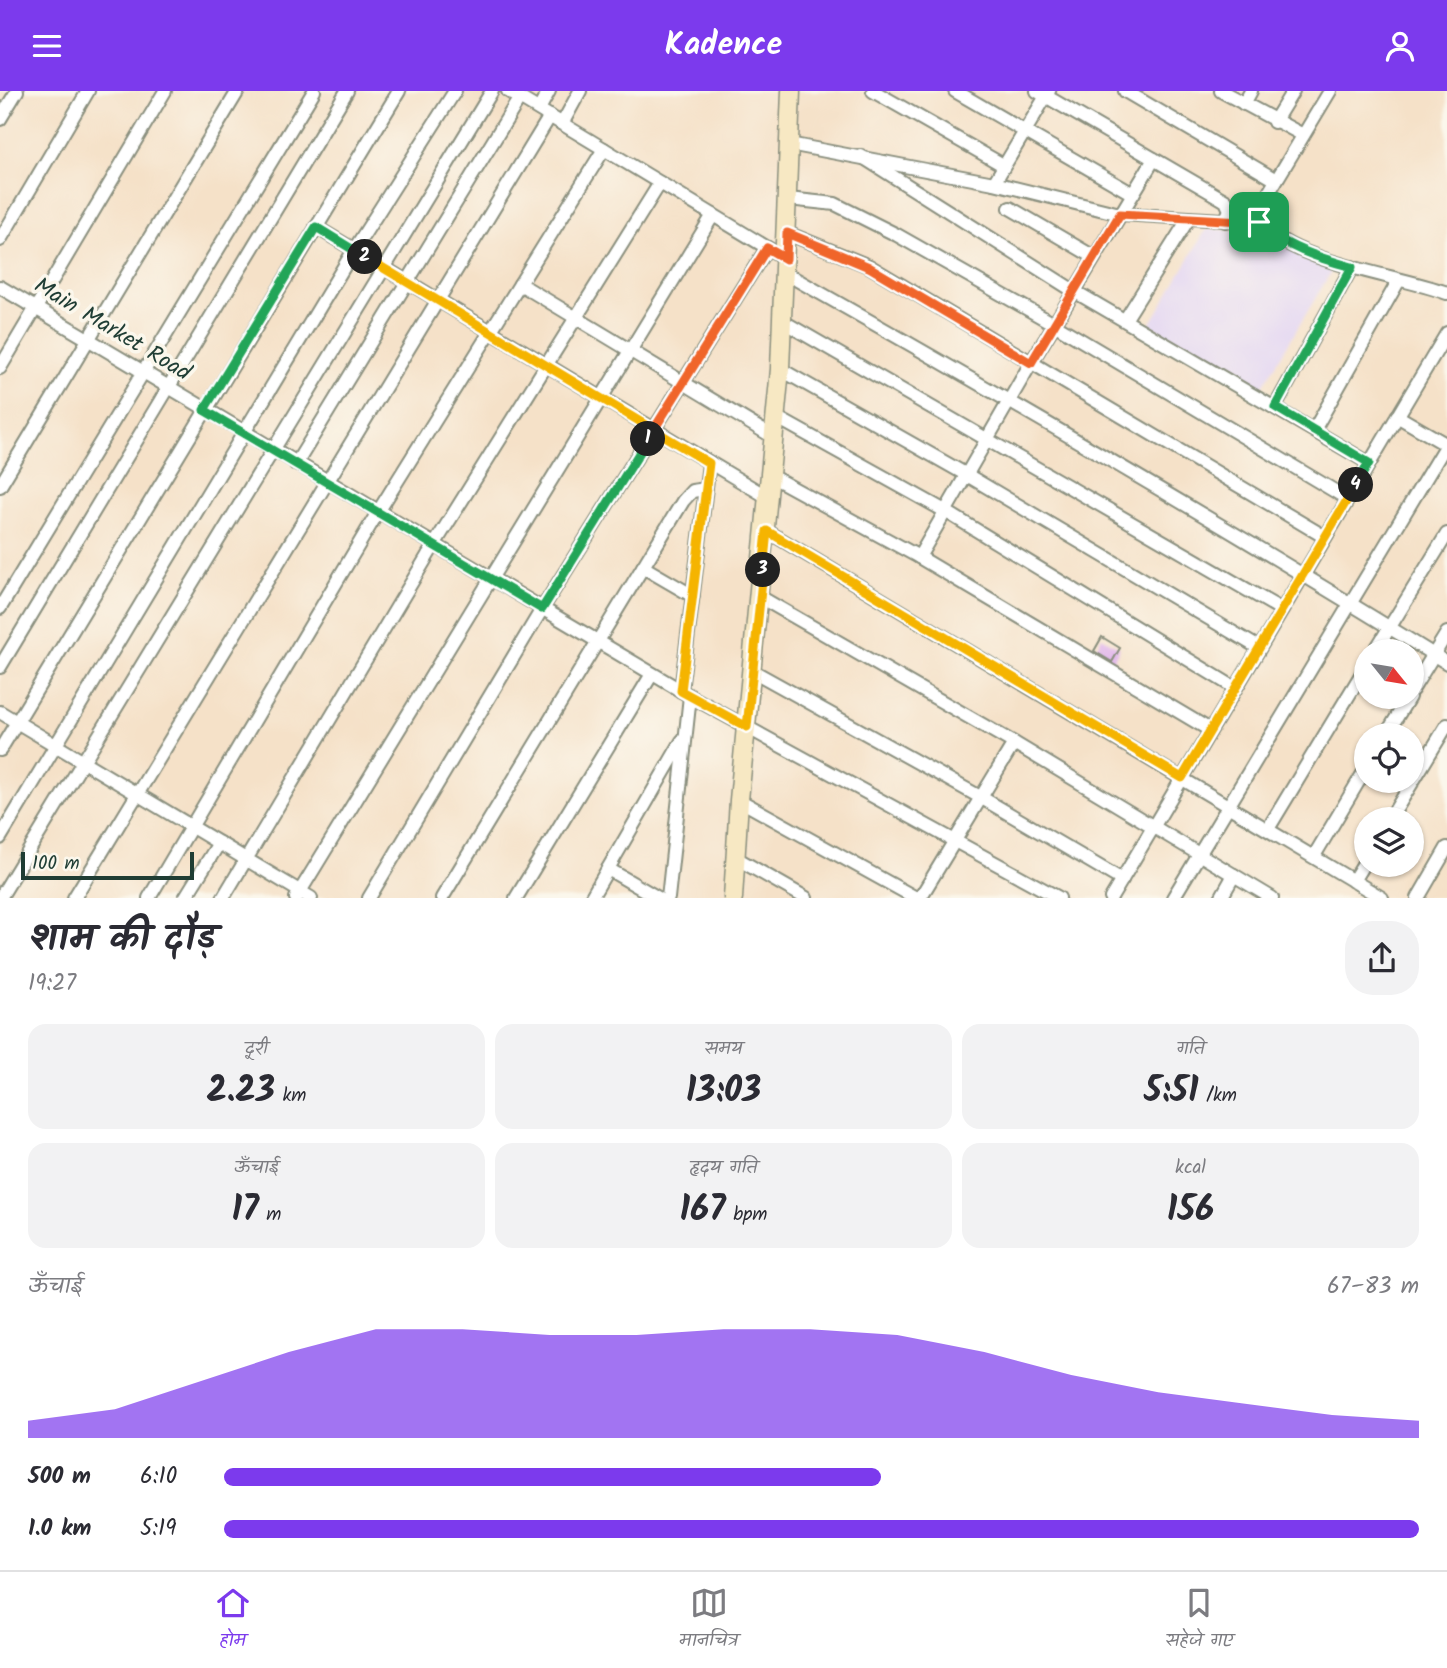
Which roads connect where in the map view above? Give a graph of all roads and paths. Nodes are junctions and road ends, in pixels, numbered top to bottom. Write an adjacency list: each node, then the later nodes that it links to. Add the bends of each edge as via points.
1 (17, 91): 24 (street)
2 (88, 91): 47 (street)
3 (165, 91): 61 (street)
4 (238, 91): 68 (street)
5 (314, 91): 74 (street)
6 (347, 91): 76 (street)
7 (399, 91): 45 (street)
8 (455, 91): 49 (street)
9 (492, 91): 53 (street)
10 (549, 91): 23 (street)
11 (580, 91): 26 (street)
12 (791, 91): 29 (street)
13 (873, 91): 33 (street)
14 (955, 91): 27 (street)
15 (1125, 91): 34 (street)
16 (1221, 91): 22 (street)
17 (1251, 91): 22 (street)
18 (1293, 91): 25 (street)
19 (1331, 91): 28 (street)
20 (1044, 93): 27 (street); 32 (street)
21 (514, 94): 23 (street); 55 (street)
22 (1244, 104): 25 (street)
23 (544, 113): 26 (street); 60 (street)
24 (0, 119)
25 (1274, 122): 28 (street)
26 (562, 124): 30 (street)
27 (1026, 130): 33 (street); 37 (street)
28 (1303, 135): 34 (street)
29 (789, 144): 31 (street); 38 (street)
30 (604, 149): 35 (street); 56 (street)
31 (861, 156): 36 (street); 58 (street)
32 (1154, 159): 37 (street); 43 (street, via 1226,201 1230,210)
33 (1003, 165): 36 (street)
34 (1276, 180): 44 (street, via 1259,209)
35 (660, 183): 41 (street); 62 (street)
36 (994, 183): 40 (street)
37 (1133, 194): 40 (street)
38 (788, 199): 46 (street); 65 (street, via 835,204 855,212)
39 (1010, 208): 50 (street)
40 (1120, 214): 42 (street); 50 (street)
41 (713, 215): 48 (street); 69 (street)
42 (1189, 218): 43 (street); 63 (street)
43 (1225, 221): 44 (street)
44 (1259, 222): 52 (street, via 1312,254)
45 (316, 227): 49 (street); 80 (street)
46 (787, 233): 51 (street); 70 (street, via 869,267)
47 (0, 240)
48 (767, 248): 51 (street); 75 (street)
49 (354, 250): 53 (street); 85 (street)
50 (1094, 257): 58 (street)
51 (785, 266): 64 (street); 78 (street)
52 (1352, 267): 54 (street); 79 (street)
53 (384, 268): 55 (street); 89 (street)
54 (1399, 280): 59 (street); 83 (street)
55 (406, 281): 60 (street); 92 (street)
56 (520, 284): 62 (street); 66 (street)
57 (0, 287): 61 (street, Main Market Road)
58 (1074, 291): 63 (street); 65 (street)
59 (1447, 293)
60 (437, 300): 66 (street); 95 (street)
61 (36, 309): 68 (street, Main Market Road); 72 (street)
62 (576, 318): 69 (street); 71 (street)
63 (1125, 320): 79 (street)
64 (782, 321): 73 (street); 87 (street)
65 (1054, 324): 70 (street); 99 (street)
66 (489, 332): 71 (street); 101 (street)
67 (1447, 333): 81 (street)
68 (87, 340): 74 (street, Main Market Road); 96 (street)
69 (630, 350): 75 (street); 77 (street)
70 (1031, 363): 78 (street); 104 (street)
71 (546, 366): 77 (street); 105 (street)
72 (0, 367)
73 (780, 369): 82 (street); 93 (street)
74 (142, 373): 76 (street, Main Market Road); 113 (street)
75 (683, 382): 84 (street); 86 (street)
76 (168, 388): 80 (street, Main Market Road); 123 (street)
77 (600, 399): 84 (street); 109 (street)
78 (1009, 400): 87 (street); 108 (street)
79 (1275, 407): 83 (street)
80 (204, 410): 85 (street, Main Market Road); 131 (street)
81 (1397, 416): 88 (street); 91 (street)
82 (776, 417): 86 (street); 100 (street)
83 (1314, 430): 91 (street)
84 (653, 431): 90 (street); 114 (street)
85 (243, 433): 89 (street, Main Market Road); 137 (street)
86 (775, 438): 94 (street)
87 (988, 438): 93 (street); 115 (street)
88 (1447, 444): 112 (street)
89 (273, 450): 92 (street, Main Market Road); 139 (street)
90 (709, 463): 97 (street); 98 (street)
91 (1369, 463): 99 (street)
92 (296, 464): 95 (street, Main Market Road)
93 (967, 475): 100 (street); 120 (street)
94 (771, 476): 98 (street); 106 (street)
95 (326, 482): 101 (street, Main Market Road); 142 (street)
96 (0, 486)
97 (706, 489): 107 (street, via 688,494); 110 (street)
98 (769, 498): 102 (street)
99 (1348, 499): 104 (street)
100 (945, 511): 106 (street); 128 (street)
101 (378, 512): 105 (street, Main Market Road); 147 (street)
102 (767, 531): 111 (street); 140 (street)
103 (1447, 534): 116 (street)
104 (1325, 537): 108 (street)
105 (434, 545): 109 (street, Main Market Road); 157 (street)
106 (919, 557): 134 (street)
107 (643, 567): 110 (street); 119 (street)
108 (1303, 574): 112 (street); 115 (street)
109 (489, 578): 114 (street, Main Market Road); 163 (street)
110 (693, 596): 129 (street)
111 (760, 597): 125 (street); 136 (street)
112 (1351, 602): 116 (street); 145 (street)
113 (0, 608)
114 (542, 609): 119 (street, Main Market Road); 169 (street)
115 (1282, 610): 120 (street)
116 (1390, 627): 118 (street); 121 (street)
117 (1447, 633): 121 (street)
118 (1382, 639)
119 (597, 641): 126 (street, Main Market Road); 170 (street)
120 (1259, 649): 128 (street)
121 (1433, 655): 122 (street); 124 (street)
122 (1447, 663)
123 (0, 667)
124 (1424, 670)
125 (753, 671): 133 (street); 143 (street)
126 (652, 674): 129 (street, Main Market Road); 171 (street)
127 (1354, 687): 149 (street)
128 (1235, 688): 134 (street)
129 (686, 693): 133 (street, Main Market Road); 135 (street)
130 (0, 712): 131 (street)
131 (17, 721): 137 (street); 138 (street)
132 (1447, 725): 146 (street)
133 (747, 727): 144 (street); 151 (street, Main Market Road)
134 (1210, 730): 140 (street)
135 (685, 735): 158 (street); 174 (street)
136 (1014, 743): 143 (street); 148 (street)
137 (56, 745): 139 (street); 150 (street)
138 (0, 750)
139 (84, 762): 142 (street); 164 (street)
140 (1182, 778): 145 (street); 148 (street)
141 (1354, 789): 155 (street)
142 (138, 795): 147 (street); 165 (street)
143 (982, 797): 151 (street); 161 (street)
144 (739, 800): 156 (street); 177 (street)
145 (1228, 806): 149 (street); 154 (street)
146 (1398, 807)
147 (192, 826): 152 (street); 166 (street)
148 (1153, 827): 154 (street); 161 (street)
149 (1268, 829): 155 (street)
150 (0, 838)
151 (955, 841): 177 (street); 178 (street, Main Market Road)
152 (219, 843): 157 (street); 167 (street)
153 (1447, 848): 184 (street)
154 (1199, 855): 159 (street); 180 (street)
155 (1314, 856): 162 (street)
156 (736, 858): 175 (street); 176 (street)
157 (246, 859): 163 (street); 168 (street)
158 (608, 869): 172 (street); 173 (street)
159 (1234, 875): 181 (street); 182 (street)
160 (1355, 877): 162 (street)
161 (1122, 880): 179 (street)
162 (1353, 881): 183 (street)
163 (303, 896)
164 (0, 898)
165 (74, 898)
166 (149, 898)
167 (185, 898)
168 (223, 898)
169 (369, 898)
170 (442, 898)
171 (516, 898)
172 (590, 898)
173 (658, 898)
174 (668, 898)
175 (733, 898)
176 (806, 898)
177 (918, 898)
178 (1059, 898)
179 (1111, 898)
180 (1173, 898)
181 (1221, 898)
182 (1272, 898)
183 (1382, 898)
184 (1418, 898)

